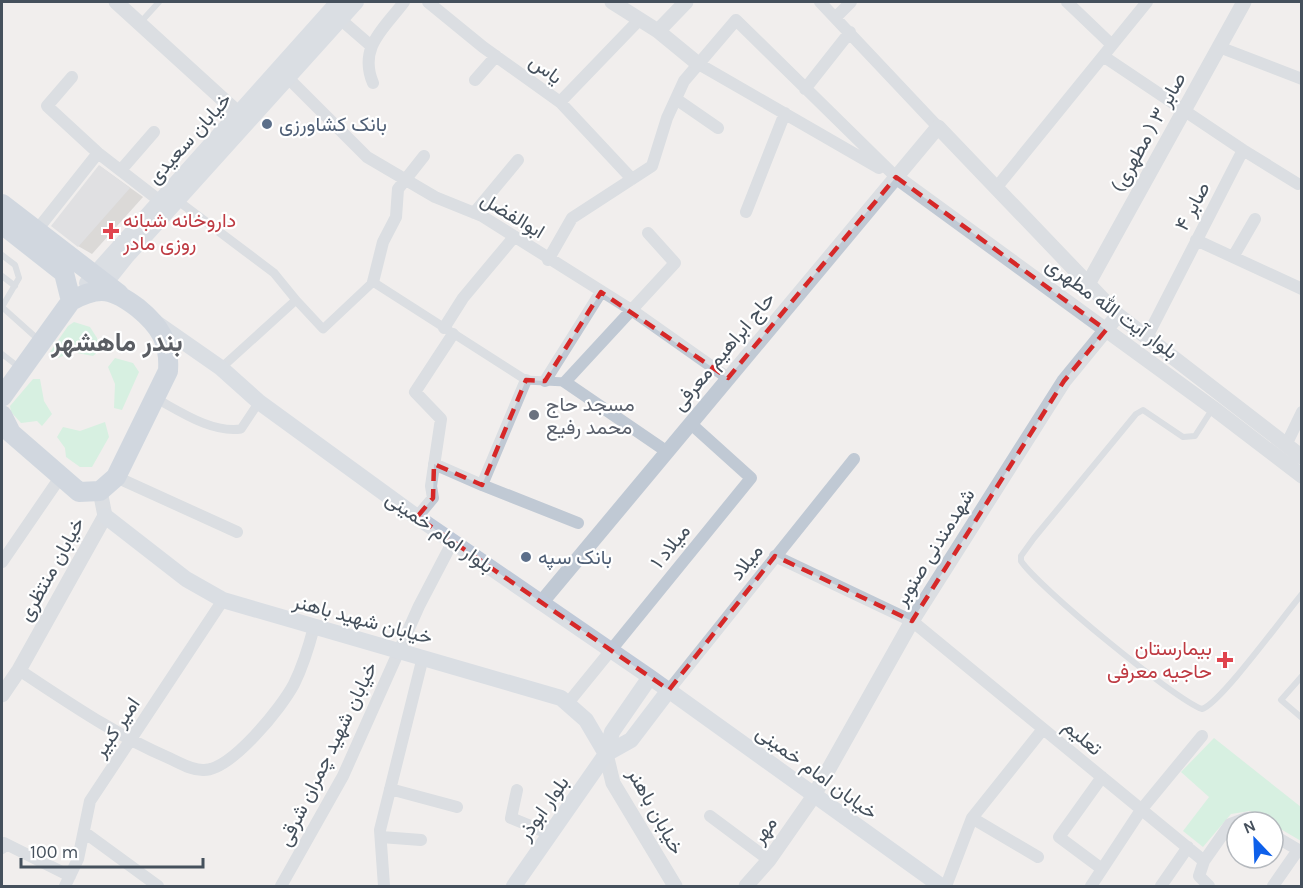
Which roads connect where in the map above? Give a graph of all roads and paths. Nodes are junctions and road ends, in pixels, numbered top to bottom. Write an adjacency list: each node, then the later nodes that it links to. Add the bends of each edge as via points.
1 (116, 2): 17 (street)
2 (159, 2): 17 (lane)
3 (338, 2): 36 (main road, خیابان سعیدی)
4 (356, 2): 15 (main road, خیابان سعیدی)
5 (404, 2): 20 (street)
6 (428, 2): 23 (street, یاس)
7 (612, 2): 16 (street)
8 (686, 2): 18 (street)
9 (820, 2): 14 (street)
10 (851, 2): 14 (street)
11 (1067, 2): 21 (street)
12 (1147, 2): 21 (street)
13 (1245, 2): 22 (street, صابر ۳ ( مطهری))
14 (836, 17): 19 (street)
15 (340, 19): 20 (street); 27 (main road, خیابان سعیدی)
16 (640, 19): 18 (street); 33 (street)
17 (138, 24): 36 (street)
18 (658, 31): 25 (street)
19 (850, 32): 31 (street); 37 (street)
20 (370, 45): 30 (street, via 367,69)
21 (1112, 45): 24 (street)
22 (1219, 47): 28 (street); 34 (street, صابر ۳ ( مطهری))
23 (496, 56): 29 (street); 33 (street, یاس)
24 (1103, 56): 34 (street); 49 (street)
25 (697, 63): 31 (street, via 736,20); 32 (street); 35 (street)
26 (72, 77): 41 (street, via 47,106)
27 (287, 77): 47 (street, ابوالفضل, via 367,157); 50 (main road, خیابان سعیدی)
28 (1302, 79)
29 (475, 80)
30 (373, 83)
31 (806, 88): 45 (street)
32 (676, 99): 38 (street); 46 (street, via 652,166)
33 (560, 102): 46 (street, یاس)
34 (1184, 111): 40 (street); 66 (street, صابر ۳ ( مطهری))
35 (784, 113): 45 (street); 52 (street)
36 (238, 114): 50 (main road, خیابان سعیدی)
37 (938, 127): 45 (street, حاج ابراهیم معرفی); 49 (street, بلوار آیت الله مطهری)
38 (718, 128)
39 (153, 132): 44 (street)
40 (1243, 150): 48 (street); 59 (street, صابر ۴)
41 (98, 153): 44 (street); 56 (street)
42 (424, 156): 47 (street)
43 (518, 160): 53 (street)
44 (121, 170): 50 (street)
45 (896, 177): 76 (street, بلوار آیت الله مطهری); 83 (street, حاج ابراهیم معرفی)
46 (632, 178): 62 (street, via 572,218)
47 (405, 179): 53 (street, ابوالفضل); 64 (street, via 398,189 396,217 383,242)
48 (1298, 184)
49 (996, 188): 66 (street, بلوار آیت الله مطهری)
50 (169, 200): 65 (main road, خیابان سعیدی); 70 (street, via 274,273)
51 (2, 204): 56 (main road)
52 (747, 212)
53 (474, 213): 58 (street, ابوالفضل)
54 (1255, 219): 61 (street)
55 (2, 224): 71 (main road, via 64,273)
56 (37, 230): 65 (main road)
57 (648, 232): 73 (street, via 675,263)
58 (514, 237): 62 (street, ابوالفضل); 77 (street, via 463,298)
59 (1196, 240): 61 (street); 78 (street, صابر ۴)
60 (2, 255): 67 (lane, via 15,265 19,279)
61 (1233, 257): 68 (street)
62 (548, 260): 69 (street, ابوالفضل)
63 (2, 276): 67 (lane)
64 (373, 282): 70 (street, via 323,329); 77 (street)
65 (107, 283): 71 (main road, خیابان سعیدی); 71 (main road); 75 (main road)
66 (1088, 284): 74 (street, بلوار آیت الله مطهری)
67 (15, 286): 72 (lane)
68 (1302, 289)
69 (601, 292): 73 (street, ابوالفضل); 85 (street)
70 (296, 300): 81 (street)
71 (71, 301): 79 (main road)
72 (2, 307): 79 (lane)
73 (633, 311): 83 (street, ابوالفضل); 86 (street)
74 (1118, 315): 76 (street, شهدمندنی صنوبر); 78 (street, بلوار آیت الله مطهری)
75 (155, 322): 81 (main road, بلوار امام خمینی); 88 (main road, via 169,355 168,371)
76 (1106, 330): 90 (street, بلوار آیت الله مطهری); 115 (street, شهدمندنی صنوبر, via 1064,381)
77 (448, 331): 84 (street); 99 (street, via 415,392 441,419)
78 (1147, 337): 95 (street, بلوار آیت الله مطهری)
79 (40, 342): 82 (main road)
80 (2, 354): 82 (lane)
81 (219, 366): 89 (main road, بلوار امام خمینی)
82 (21, 368): 87 (main road)
83 (728, 378): 93 (street, حاج ابراهیم معرفی)
84 (526, 380): 85 (street); 103 (street)
85 (544, 381): 86 (street)
86 (565, 382): 96 (street)
87 (2, 397)
88 (155, 398): 89 (street, via 227,431 241,429); 102 (main road)
89 (259, 402): 106 (main road, بلوار امام خمینی)
90 (1213, 408): 101 (street, بلوار آیت الله مطهری); 112 (lane, via 1195,436 1190,437 1183,437 1143,410 1136,414 1034,538 1021,561 1040,584 1179,695 1202,708 1230,683)
91 (1302, 412): 95 (street)
92 (2, 415): 94 (main road)
93 (690, 423): 96 (street, حاج ابراهیم معرفی); 117 (street, میلاد ۱, via 751,478)
94 (6, 431): 100 (main road)
95 (1286, 445): 97 (street, بلوار آیت الله مطهری)
96 (666, 451): 114 (street, حاج ابراهیم معرفی)
97 (1302, 457)
98 (854, 459): 110 (street, میلاد)
99 (434, 464): 103 (street); 106 (street, via 433,498)
100 (61, 476): 104 (main road, via 79,492); 111 (street)
101 (1302, 476)
102 (116, 477): 104 (main road); 108 (street)
103 (482, 485): 107 (street)
104 (100, 491): 105 (street, خیابان منتظری)
105 (105, 516): 113 (main road, خیابان شهید باهنر, via 186,579); 120 (street, خیابان منتظری)
106 (417, 517): 109 (main road, بلوار امام خمینی)
107 (578, 523)
108 (237, 532)
109 (453, 541): 114 (main road, بلوار امام خمینی); 118 (street, خیابان شهید چمران شرقی)
110 (775, 556): 115 (street, تعلیم); 123 (street, میلاد)
111 (2, 562)
112 (1302, 594)
113 (223, 600): 116 (main road, خیابان شهید باهنر); 129 (street, امیر کبیر)
114 (541, 603): 117 (main road, بلوار امام خمینی)
115 (912, 621): 127 (street, تعلیم); 134 (street, شهدمندنی صنوبر)
116 (314, 627): 118 (main road, خیابان شهید باهنر); 129 (street, via 285,699 227,760 200,770)
117 (610, 650): 122 (main road, بلوار امام خمینی); 125 (street, میلاد ۱)
118 (399, 651): 119 (main road, خیابان شهید باهنر); 154 (street, خیابان شهید چمران شرقی, via 343,776)
119 (423, 657): 125 (main road, خیابان شهید باهنر, via 546,692); 132 (street)
120 (19, 670): 124 (street, خیابان منتظری); 129 (street)
121 (1302, 676): 126 (lane, via 1281,700)
122 (650, 677): 123 (main road, بلوار امام خمینی); 130 (main road, via 612,732)
123 (669, 690): 130 (main road, via 631,740); 134 (main road, خیابان امام خمینی)
124 (2, 695)
125 (568, 703): 130 (main road, خیابان شهید باهنر, via 586,720)
126 (1302, 718)
127 (1043, 729): 131 (street, تعلیم); 138 (street)
128 (1202, 736): 136 (street)
129 (131, 742): 140 (street, امیر کبیر, via 90,801)
130 (606, 754): 141 (main road, بلوار ابوذر); 157 (street, خیابان باهنر, via 613,783)
131 (1102, 777): 136 (street, تعلیم); 151 (street, via 1059,837)
132 (390, 789): 135 (street); 142 (street)
133 (517, 790): 141 (street, via 511,818)
134 (813, 797): 149 (street, مهر); 159 (main road, خیابان امام خمینی)
135 (457, 807)
136 (1141, 810): 145 (street, تعلیم); 151 (street)
137 (710, 816): 149 (street)
138 (972, 818): 148 (street); 160 (street)
139 (1225, 831): 150 (street)
140 (84, 832): 152 (street, امیر کبیر, via 78,859); 153 (street)
141 (550, 834): 156 (main road, بلوار ابوذر)
142 (381, 837): 143 (street); 155 (street)
143 (421, 840)
144 (1285, 842): 147 (street)
145 (1188, 847): 150 (street, تعلیم); 162 (street)
146 (2, 848): 152 (street, via 4,843)
147 (1300, 851): 164 (street)
148 (1038, 857)
149 (769, 860): 158 (street, مهر)
150 (1204, 861): 163 (street, via 1199,876)
151 (1102, 869): 161 (street)
152 (67, 881)
153 (158, 886)
154 (281, 886)
155 (384, 886)
156 (514, 886)
157 (675, 886)
158 (746, 886)
159 (941, 886)
160 (946, 886)
161 (1091, 886)
162 (1161, 886)
163 (1209, 886)
164 (1274, 886)

